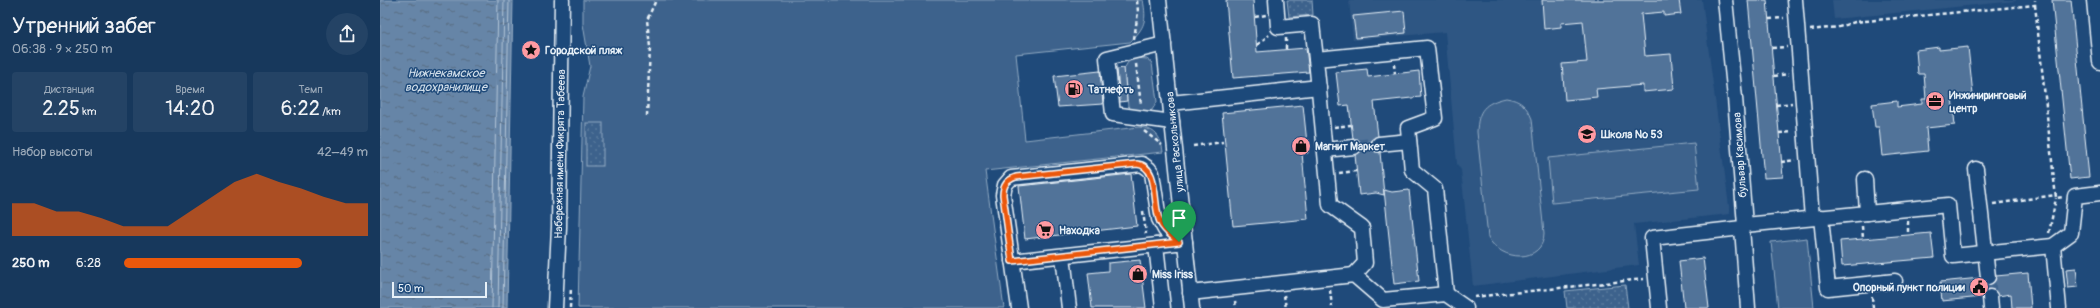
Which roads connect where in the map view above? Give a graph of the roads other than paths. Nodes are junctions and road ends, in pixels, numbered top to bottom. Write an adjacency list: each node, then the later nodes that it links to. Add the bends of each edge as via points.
1 (562, 0): 34 (street, Набережная имени Фикрята Табеева, via 560,227)
2 (1159, 0): 7 (street, улица Раскольникова)
3 (1276, 0): 8 (street, via 1278,27 1312,24)
4 (1724, 0): 22 (street, бульвар Касимова, via 1736,98)
5 (1795, 0): 21 (street)
6 (2094, 0): 9 (street)
7 (1164, 44): 11 (street, улица Раскольникова); 12 (street, via 1107,58 1113,114)
8 (1316, 59): 10 (street); 13 (street, via 1428,48 1435,118 1408,128)
9 (2100, 62)
10 (1319, 87): 11 (street); 16 (street)
11 (1171, 102): 12 (street, улица Раскольникова)
12 (1172, 122): 23 (street, улица Раскольникова)
13 (1409, 141): 14 (street); 33 (street, via 1412,170 1435,189)
14 (1379, 144)
15 (1354, 147): 16 (street)
16 (1325, 150): 29 (street, via 1330,205 1362,228 1365,263)
17 (1976, 169): 26 (street)
18 (1865, 179): 20 (street)
19 (2100, 193): 25 (street, via 2075,196 2071,233)
20 (1867, 213): 21 (street); 26 (street, via 1948,205 1953,256)
21 (1817, 218): 22 (street); 31 (street, via 1828,288)
22 (1744, 226): 40 (street, via 1652,238); 41 (street, бульвар Касимова)
23 (1182, 242): 24 (street); 28 (street, via 1165,230 1160,222 1152,173 1146,166 1137,164 1024,176 1012,178 1003,189); 32 (street, улица Раскольникова)
24 (1156, 245): 27 (street); 37 (street)
25 (2050, 246): 26 (street); 42 (street)
26 (1985, 253): 30 (street)
27 (1063, 256): 28 (street); 36 (street)
28 (1012, 261): 35 (street)
29 (1354, 276): 32 (street); 33 (street, via 1383,300)
30 (1988, 277)
31 (1895, 281)
32 (1190, 293): 38 (street, улица Раскольникова)
33 (1450, 297): 39 (street)
34 (555, 308)
35 (1019, 308)
36 (1069, 308)
37 (1163, 308)
38 (1192, 308)
39 (1466, 308)
40 (1659, 308)
41 (1748, 308)
42 (2059, 308)

